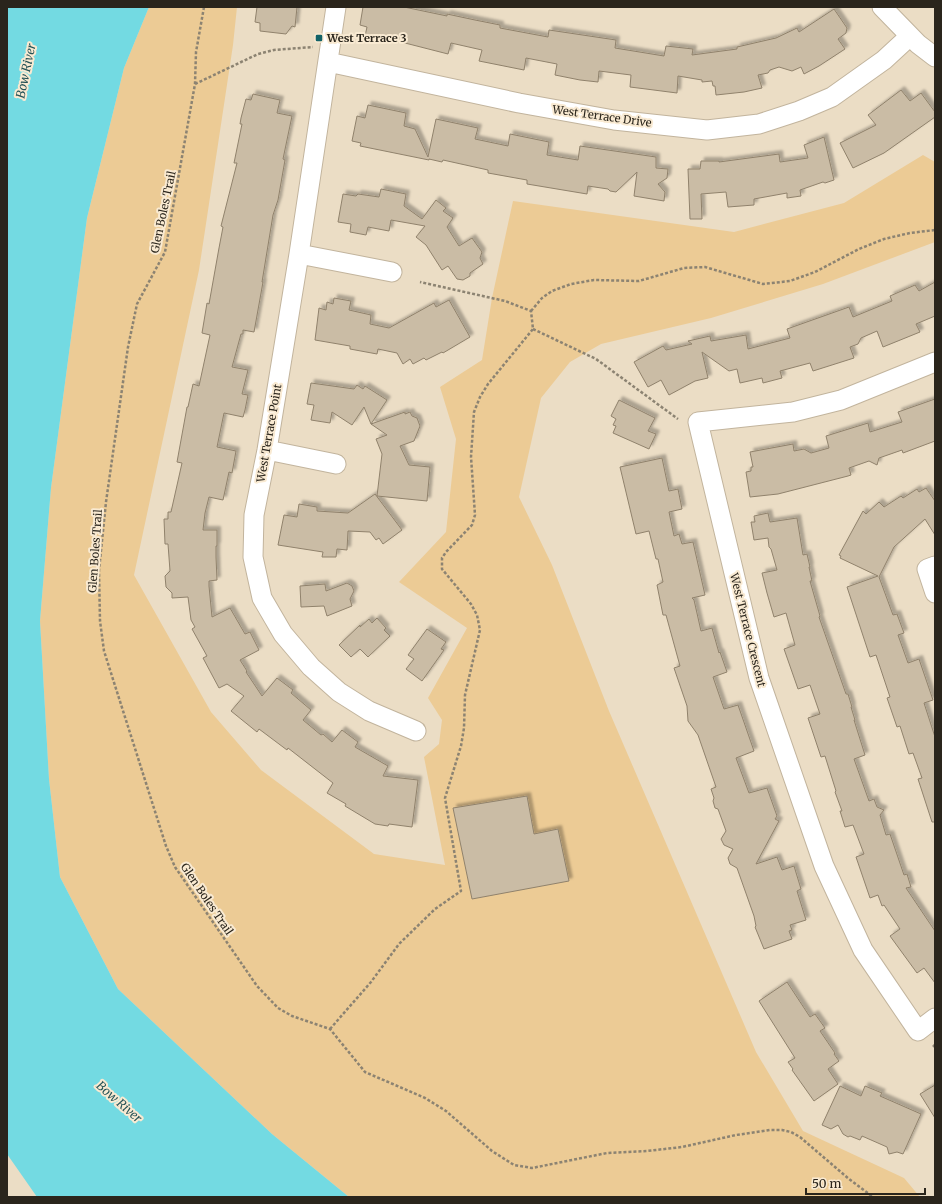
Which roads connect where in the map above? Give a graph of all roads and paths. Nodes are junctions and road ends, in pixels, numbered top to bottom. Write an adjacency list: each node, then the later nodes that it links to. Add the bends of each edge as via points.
1 (204, 7): 8 (path, Glen Boles Trail, via 196,52)
2 (336, 7): 7 (street)
3 (882, 7): 4 (street)
4 (910, 36): 6 (street); 7 (street, West Terrace Drive, via 884,60 832,97 760,124 707,130 614,120 519,103)
5 (318, 46): 8 (path, via 258,54)
6 (935, 57)
7 (328, 62): 10 (street, West Terrace Point)
8 (196, 84): 23 (path, Glen Boles Trail, via 165,252 137,304 128,347 99,570 100,621 104,651 175,867 268,999 292,1016)
9 (935, 230): 13 (path, via 884,239 790,281 763,284 705,267 684,268 639,281 594,280 571,284 552,291)
10 (299, 254): 11 (street); 17 (street, West Terrace Point)
11 (392, 272)
12 (420, 282): 13 (path, via 505,301)
13 (530, 311): 14 (path)
14 (533, 329): 16 (path, via 596,359); 23 (path, via 488,384 474,412 471,457 475,515 472,525 442,558 442,569 471,604 480,630 465,695 461,746 445,798 461,891 435,909 399,944 371,982)
15 (935, 362): 22 (street, West Terrace Crescent, via 841,400 793,412 698,422 759,678 824,866 863,950 918,1031)
16 (678, 419)
17 (267, 450): 18 (street); 21 (street, West Terrace Point, via 254,515 253,557 262,598 283,634 311,667 339,692 369,711)
18 (336, 464)
19 (935, 566): 20 (street, via 928,569)
20 (935, 593)
21 (416, 731)
22 (935, 1018)
23 (330, 1029): 24 (path, via 365,1072 415,1092 446,1111 499,1156 514,1165 532,1168 607,1153 682,1148 736,1135 782,1130 800,1137)
24 (873, 1197)

